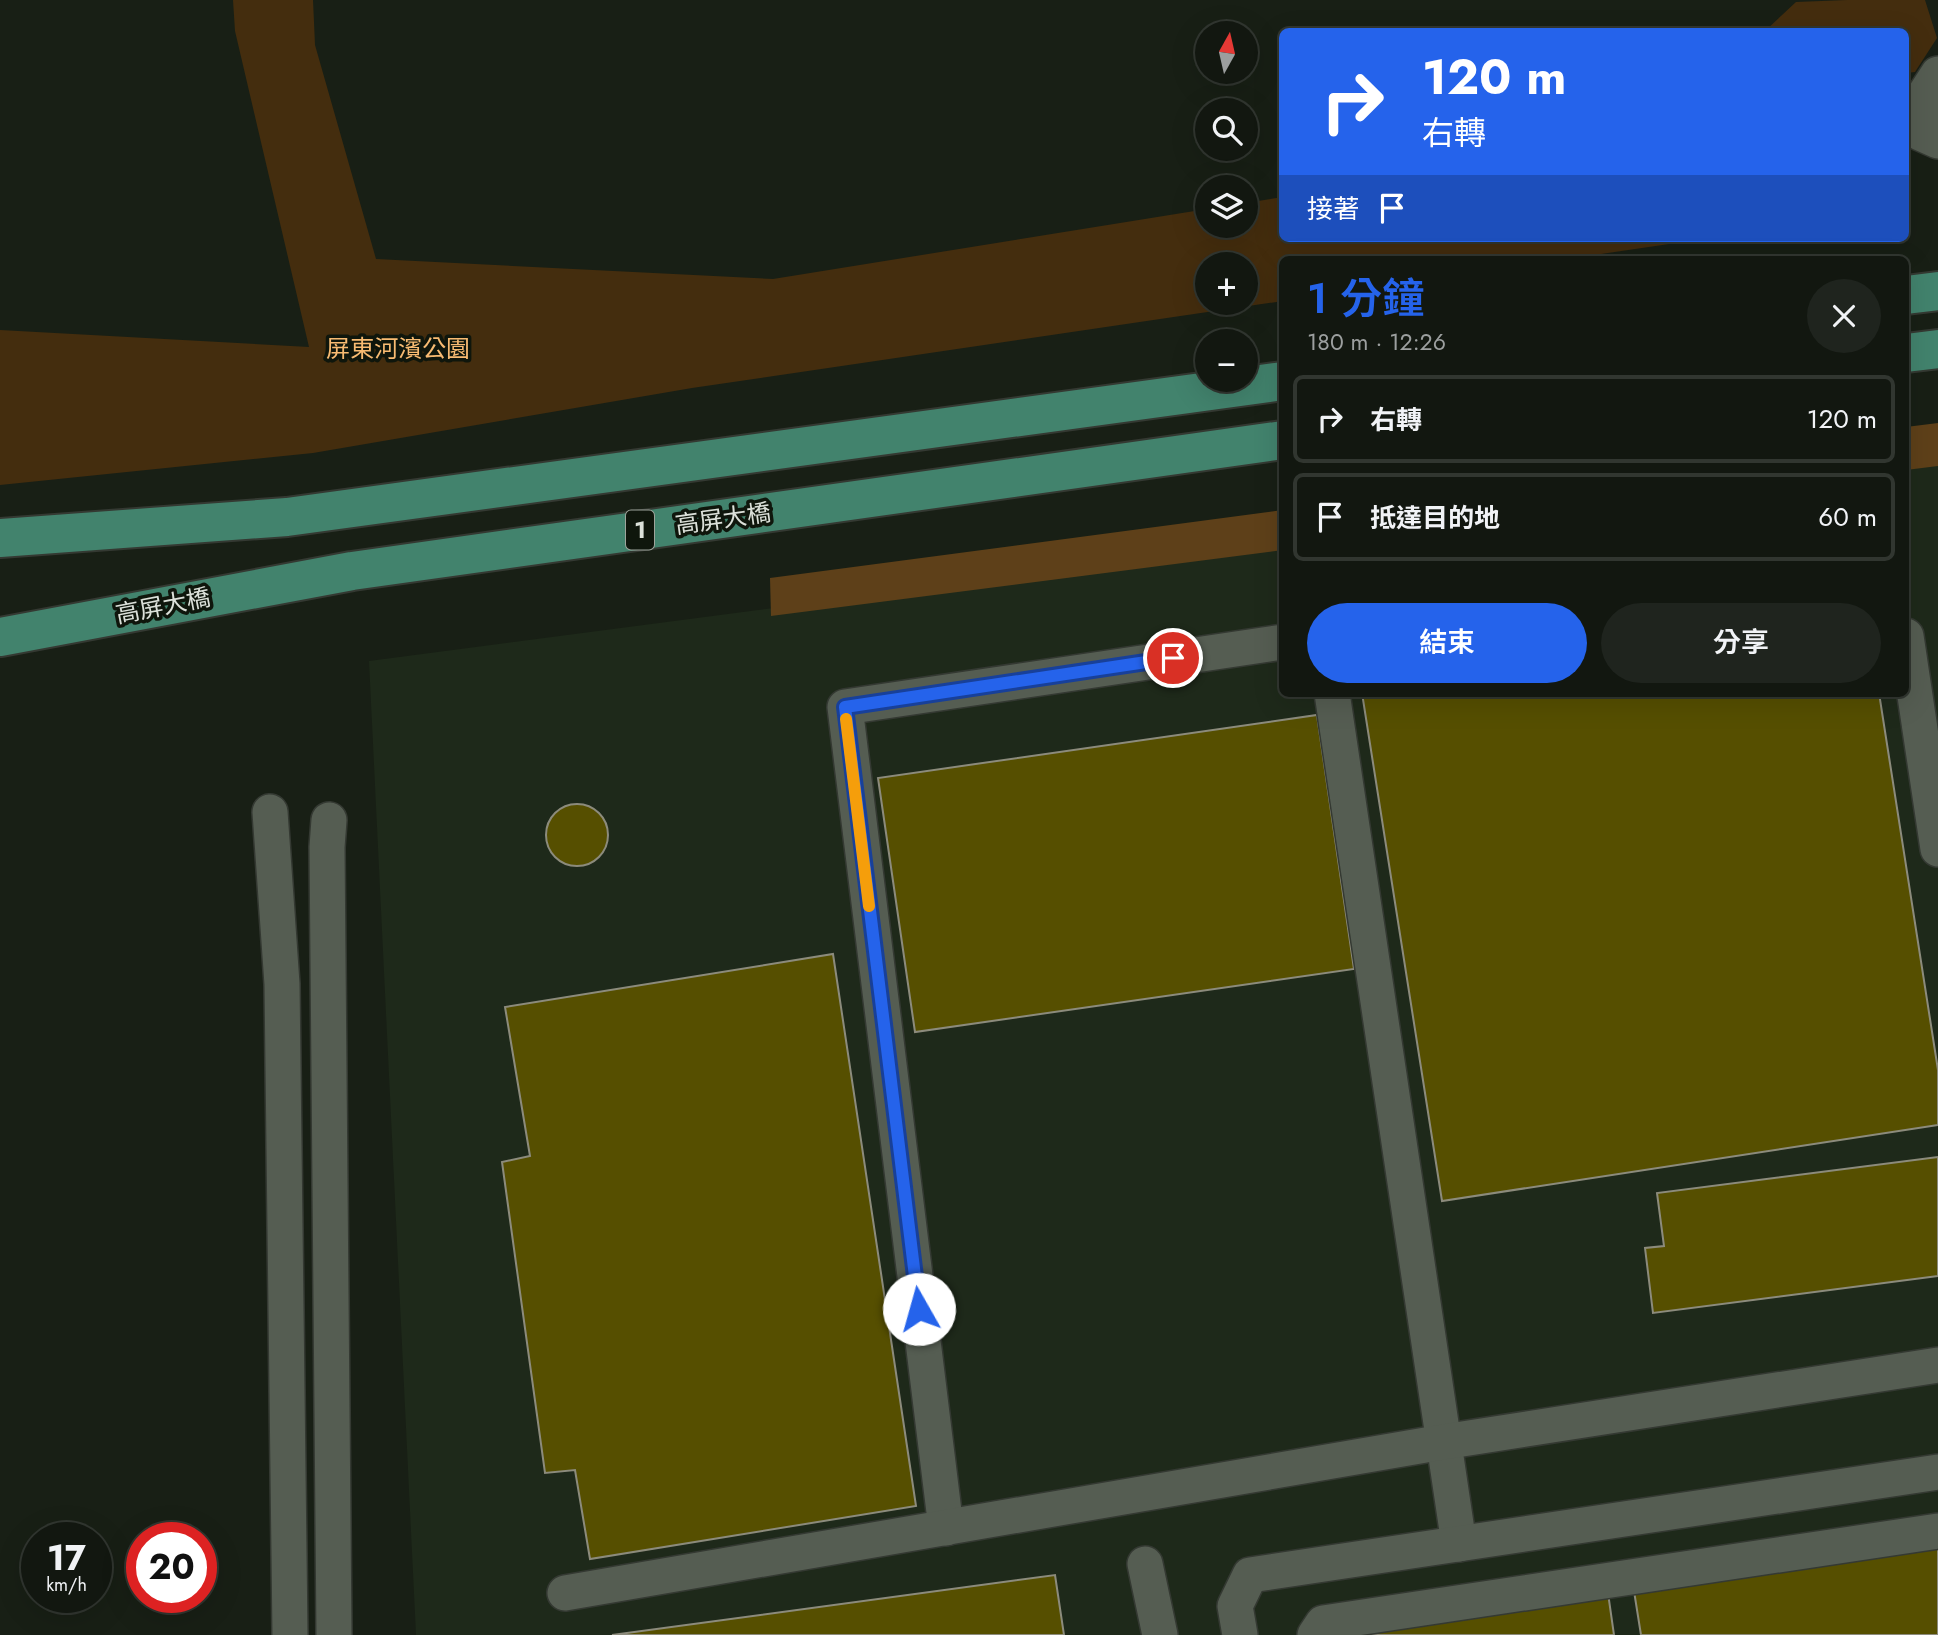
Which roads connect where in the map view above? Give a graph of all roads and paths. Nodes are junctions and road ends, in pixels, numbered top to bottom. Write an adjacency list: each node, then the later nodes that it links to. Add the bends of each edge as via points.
1 (1938, 74): 2 (street, via 1925,94 1920,133)
2 (1938, 141)
3 (1938, 291): 4 (main road)
4 (1909, 295)
5 (1938, 349): 6 (main road)
6 (1909, 353)
7 (1279, 382): 9 (main road, via 287,517)
8 (1279, 441): 10 (main road, 高屏大橋 / 1, via 352,571)
9 (0, 538)
10 (0, 637)
11 (1279, 643): 20 (street, via 845,707)
12 (1909, 656): 16 (street)
13 (1333, 697): 18 (street)
14 (270, 811): 25 (street, via 282,984)
15 (329, 820): 26 (street)
16 (1938, 849)
17 (1938, 1365): 18 (street)
18 (1443, 1442): 20 (street); 22 (street)
19 (1938, 1472): 22 (street)
20 (946, 1528): 24 (street)
21 (1938, 1531): 29 (street, via 1323,1623)
22 (1459, 1544): 28 (street, via 1250,1575 1235,1606)
23 (1145, 1564): 27 (street)
24 (565, 1593)
25 (290, 1635)
26 (334, 1635)
27 (1160, 1635)
28 (1240, 1635)
29 (1315, 1635)

